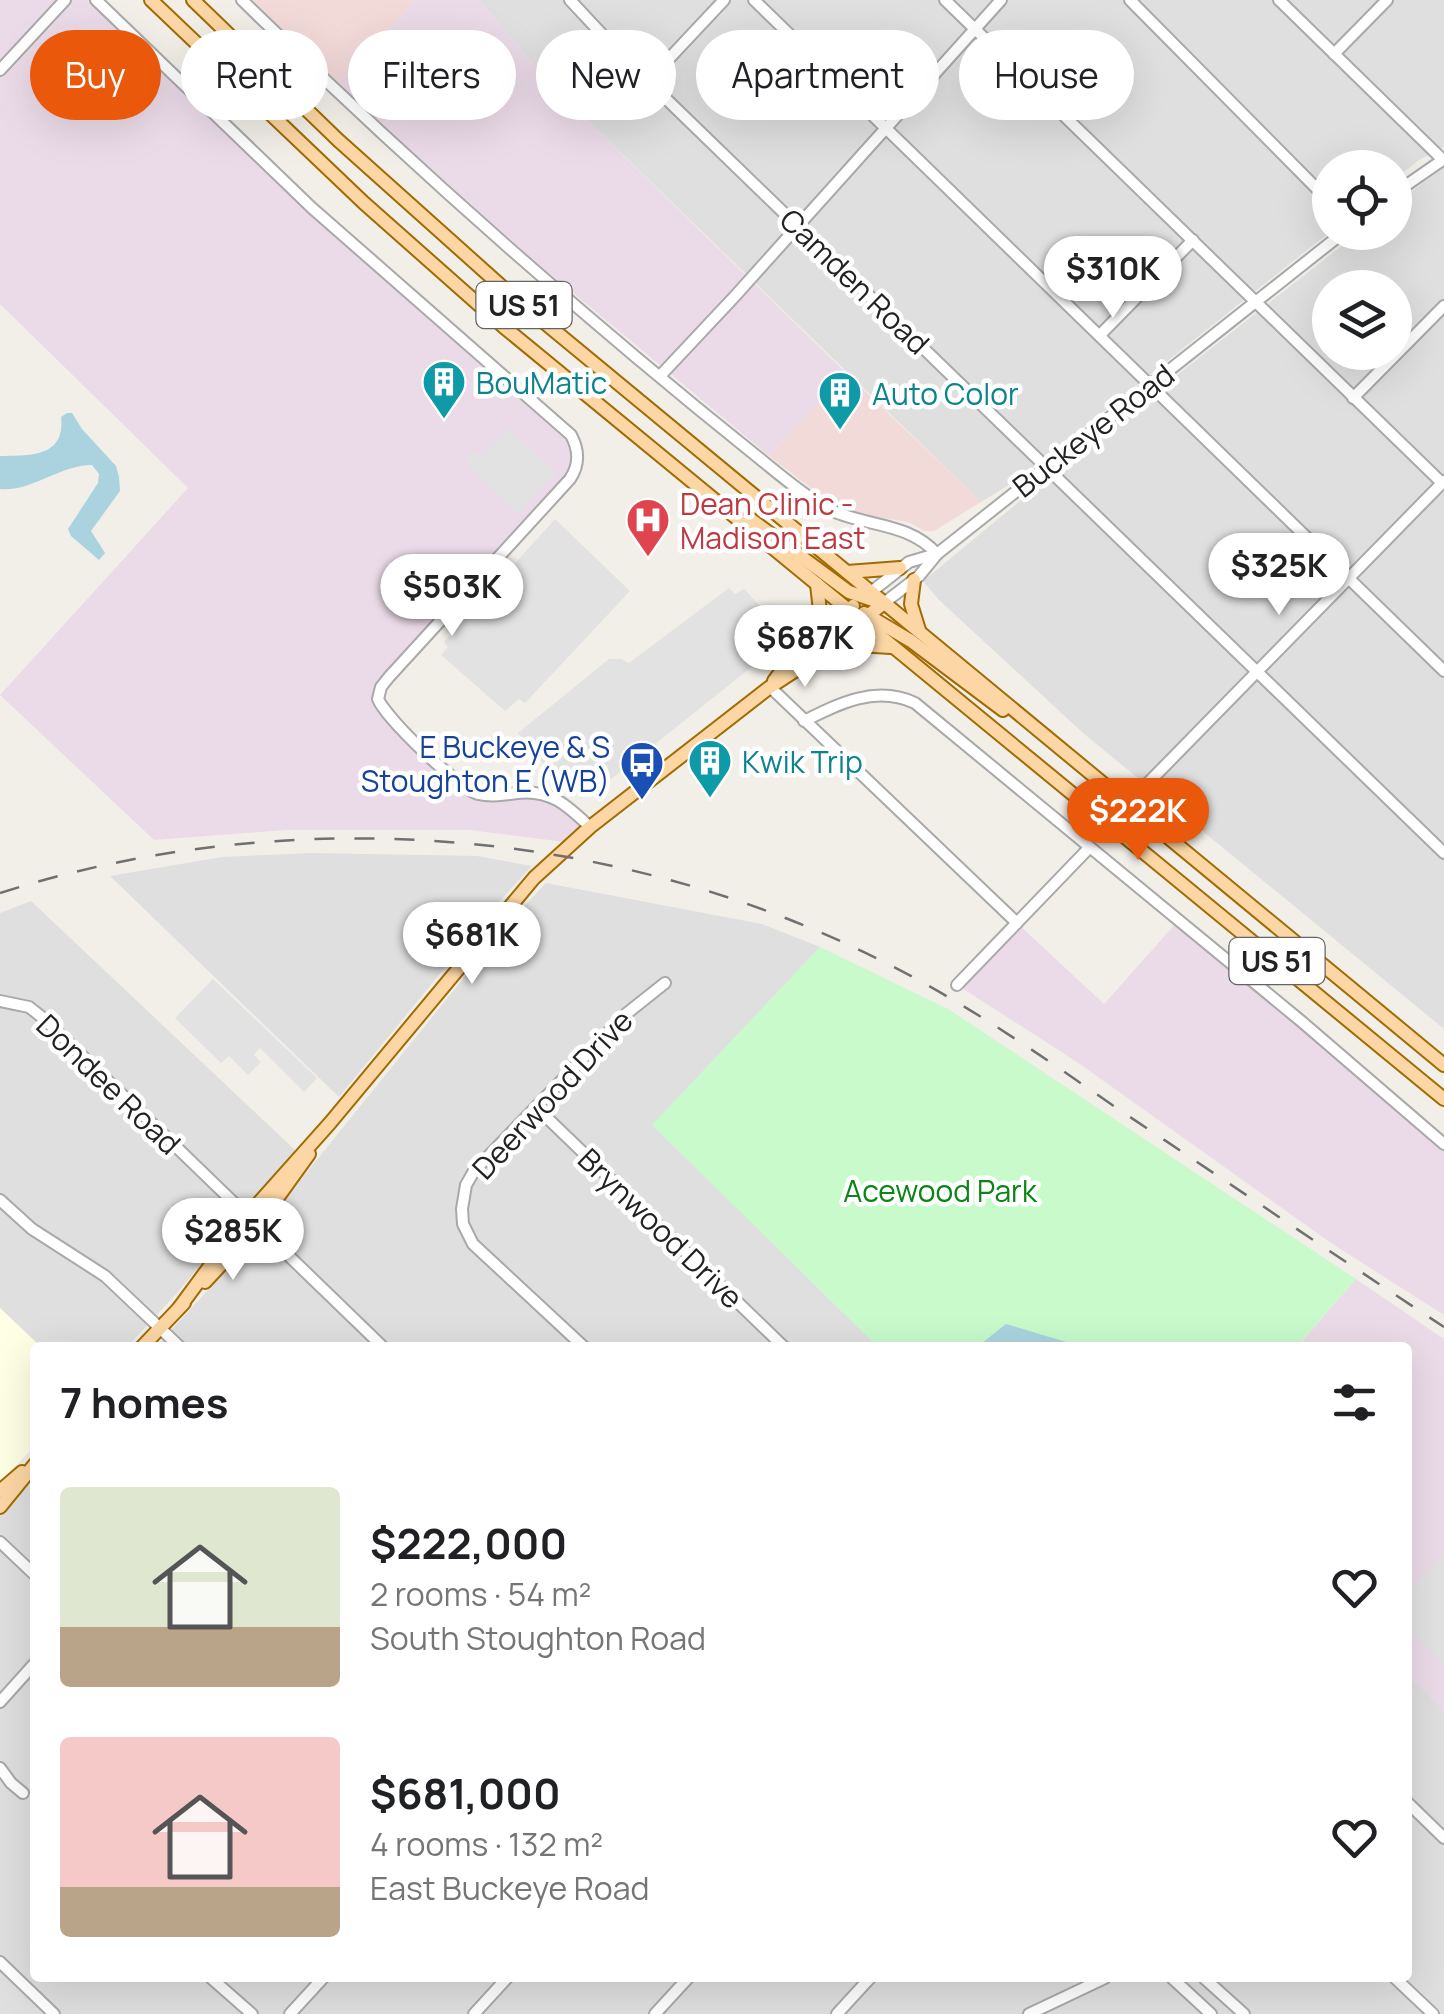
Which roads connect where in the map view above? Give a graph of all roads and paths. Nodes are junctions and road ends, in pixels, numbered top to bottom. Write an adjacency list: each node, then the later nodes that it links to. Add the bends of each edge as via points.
1 (65, 0): 18 (street)
2 (96, 0): 56 (street, via 321,216 574,439 577,467 570,479 389,677 378,698 466,789 488,796 548,794)
3 (151, 0): 33 (main road, US 51, via 391,228)
4 (194, 0): 38 (main road, US 51, via 441,234)
5 (242, 0): 30 (street, via 434,182)
6 (570, 0): 15 (street, Camden Road)
7 (724, 0): 16 (street)
8 (754, 0): 20 (street)
9 (945, 0): 14 (street)
10 (1001, 0): 14 (street)
11 (1130, 0): 23 (street)
12 (1279, 0): 17 (street)
13 (1387, 0): 17 (street)
14 (976, 27): 20 (street); 25 (street)
15 (599, 30)
16 (676, 51)
17 (1334, 54): 21 (street)
18 (0, 70)
19 (676, 107): 24 (street, Camden Road)
20 (886, 126): 24 (street); 29 (street)
21 (1443, 159): 22 (street)
22 (1412, 181)
23 (1312, 184)
24 (798, 224): 30 (street); 34 (street, Camden Road)
25 (1193, 240): 27 (street); 29 (street)
26 (1322, 250): 27 (street, Buckeye Road)
27 (1256, 303): 31 (street, Buckeye Road); 32 (street)
28 (1444, 306): 32 (street)
29 (1100, 335): 31 (street)
30 (660, 376): 36 (street, via 825,508 911,534)
31 (1151, 384): 34 (street, Buckeye Road); 39 (street)
32 (1353, 398): 35 (street)
33 (645, 444): 41 (main road, US 51); 42 (main road, via 809,565)
34 (1048, 468): 36 (street, Buckeye Road); 50 (street, Camden Road)
35 (1443, 482): 39 (street)
36 (936, 554): 37 (street, Buckeye Road); 40 (street, Buckeye Road)
37 (900, 568): 38 (main road); 42 (street, Buckeye Road)
38 (847, 572): 42 (main road, US 51)
39 (1348, 576): 50 (street); 51 (street)
40 (914, 580): 43 (street, Buckeye Road); 46 (main road, via 911,604)
41 (817, 584): 44 (main road, US 51); 47 (main road)
42 (866, 595): 43 (main road, US 51); 44 (main road)
43 (884, 603): 45 (main road); 46 (main road, US 51)
44 (848, 610): 45 (main road, US 51); 47 (main road)
45 (866, 618): 48 (main road, US 51); 49 (main road); 54 (main road, via 911,641)
46 (920, 632): 54 (main road, US 51)
47 (815, 636): 52 (main road)
48 (892, 648): 49 (main road, via 858,646); 64 (main road, US 51)
49 (816, 656): 52 (main road)
50 (1256, 670): 55 (street); 58 (street, Camden Road)
51 (1444, 672)
52 (770, 686): 53 (street); 56 (main road)
53 (804, 721): 57 (street, via 866,696 902,697); 59 (street)
54 (1064, 750): 63 (main road, US 51)
55 (1147, 784)
56 (590, 827): 68 (main road, via 534,878)
57 (1089, 848): 59 (street); 66 (street)
58 (1444, 853)
59 (1017, 923): 61 (street)
60 (665, 983): 65 (street, Deerwood Drive)
61 (957, 985)
62 (0, 1001): 68 (street, Dondee Road, via 44,1018)
63 (1444, 1065)
64 (1444, 1098)
65 (536, 1108): 73 (street, Deerwood Drive, via 470,1178 464,1224 473,1244); 74 (street, Brynwood Drive)
66 (1444, 1144)
67 (0, 1200): 69 (street, via 96,1269)
68 (252, 1221): 69 (main road); 72 (street, Dondee Road)
69 (160, 1328): 70 (main road); 71 (street)
70 (147, 1342)
71 (175, 1342)
72 (378, 1342)
73 (579, 1342)
74 (779, 1342)
75 (30, 1466): 77 (main road)
76 (30, 1469): 78 (main road)
77 (0, 1491)
78 (0, 1508)
79 (0, 1542): 80 (street)
80 (30, 1570)
81 (30, 1669): 82 (street)
82 (0, 1702)
83 (0, 1768): 84 (street)
84 (23, 1793)
85 (1412, 1807): 86 (street)
86 (1444, 1838)
87 (0, 1962): 97 (street)
88 (216, 1982): 98 (street)
89 (319, 1982): 99 (street)
90 (503, 1982): 100 (street)
91 (684, 1982): 101 (street)
92 (866, 1982): 102 (street)
93 (1097, 1982): 103 (street)
94 (1176, 1982): 104 (street)
95 (1208, 1982): 105 (street)
96 (1398, 1982): 106 (street)
97 (54, 2014)
98 (252, 2014)
99 (290, 2014)
100 (474, 2014)
101 (655, 2014)
102 (837, 2014)
103 (1029, 2014)
104 (1211, 2014)
105 (1244, 2014)
106 (1433, 2014)

